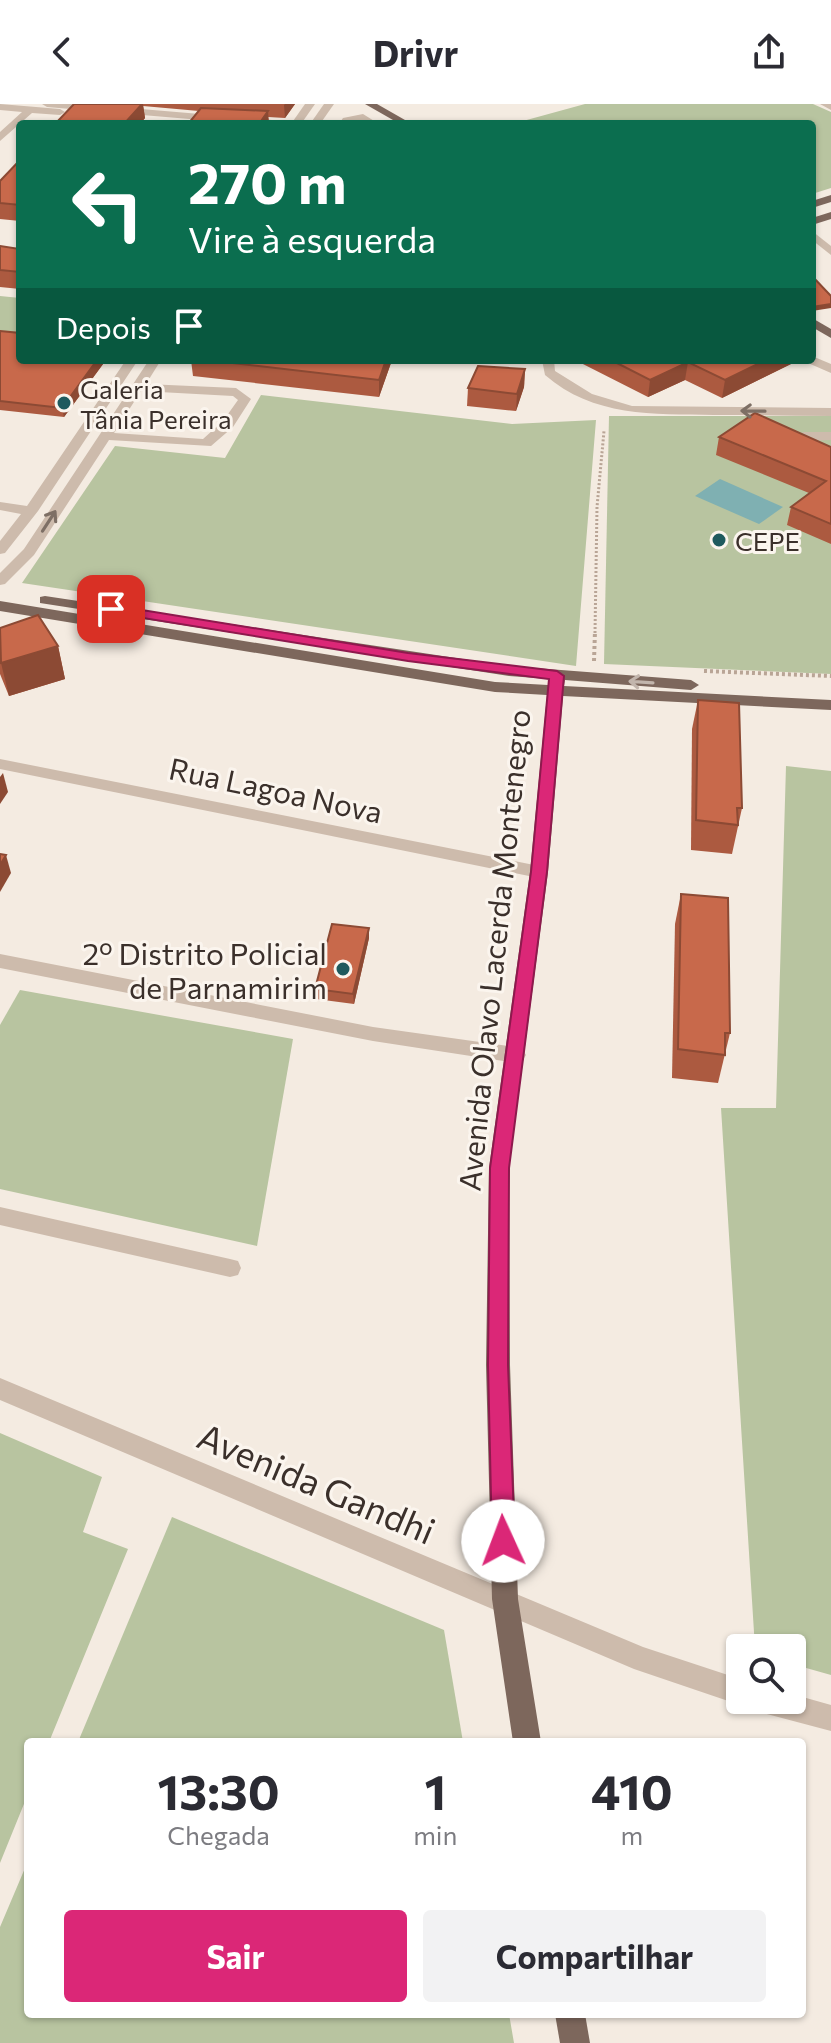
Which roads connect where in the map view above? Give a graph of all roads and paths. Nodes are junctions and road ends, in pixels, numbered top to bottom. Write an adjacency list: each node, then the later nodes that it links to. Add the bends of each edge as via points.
1 (47, 104): 8 (street)
2 (370, 104): 12 (main road)
3 (391, 104): 13 (main road)
4 (825, 104): 6 (street)
5 (0, 107): 7 (street)
6 (831, 107)
7 (30, 109): 8 (street); 9 (street)
8 (63, 109): 10 (street); 11 (street)
9 (19, 120)
10 (152, 120)
11 (225, 120)
12 (404, 120)
13 (406, 120)
14 (16, 123): 15 (street)
15 (0, 138)
16 (816, 238): 17 (street)
17 (831, 252)
18 (129, 364): 28 (street)
19 (152, 364): 21 (street)
20 (548, 364): 22 (street, one-way to 20, via 632,410 603,404 563,385 549,372)
21 (138, 387): 24 (street); 24 (street, via 236,392 245,399 206,443)
22 (831, 412)
23 (604, 431): 33 (path, via 593,664)
24 (106, 436): 30 (street, one-way to 24, via 29,552)
25 (831, 436): 26 (street, via 791,440)
26 (831, 459)
27 (0, 506): 28 (street)
28 (31, 511): 29 (street)
29 (0, 550)
30 (0, 581)
31 (0, 593): 36 (main road)
32 (0, 606): 36 (main road, via 468,683)
33 (608, 665)
34 (694, 671): 35 (path)
35 (831, 676)
36 (556, 684): 37 (main road, one-way to 36); 38 (main road); 40 (main road, Avenida Olavo Lacerda Montenegro)
37 (831, 692)
38 (831, 705)
39 (0, 764): 40 (street, Rua Lagoa Nova, via 225,805 327,831)
40 (539, 872): 42 (main road, Avenida Olavo Lacerda Montenegro)
41 (0, 961): 42 (street, via 373,1034)
42 (516, 1055): 46 (main road, Avenida Olavo Lacerda Montenegro, via 499,1168)
43 (0, 1216): 44 (street)
44 (230, 1268)
45 (0, 1389): 46 (street, Avenida Gandhi)
46 (505, 1599): 47 (street, Avenida Gandhi, via 643,1660); 50 (main road, Avenida Olavo Lacerda Montenegro)
47 (726, 1687)
48 (806, 1711): 49 (street)
49 (831, 1718)
50 (526, 1738)
51 (571, 2018): 52 (main road)
52 (575, 2043)

